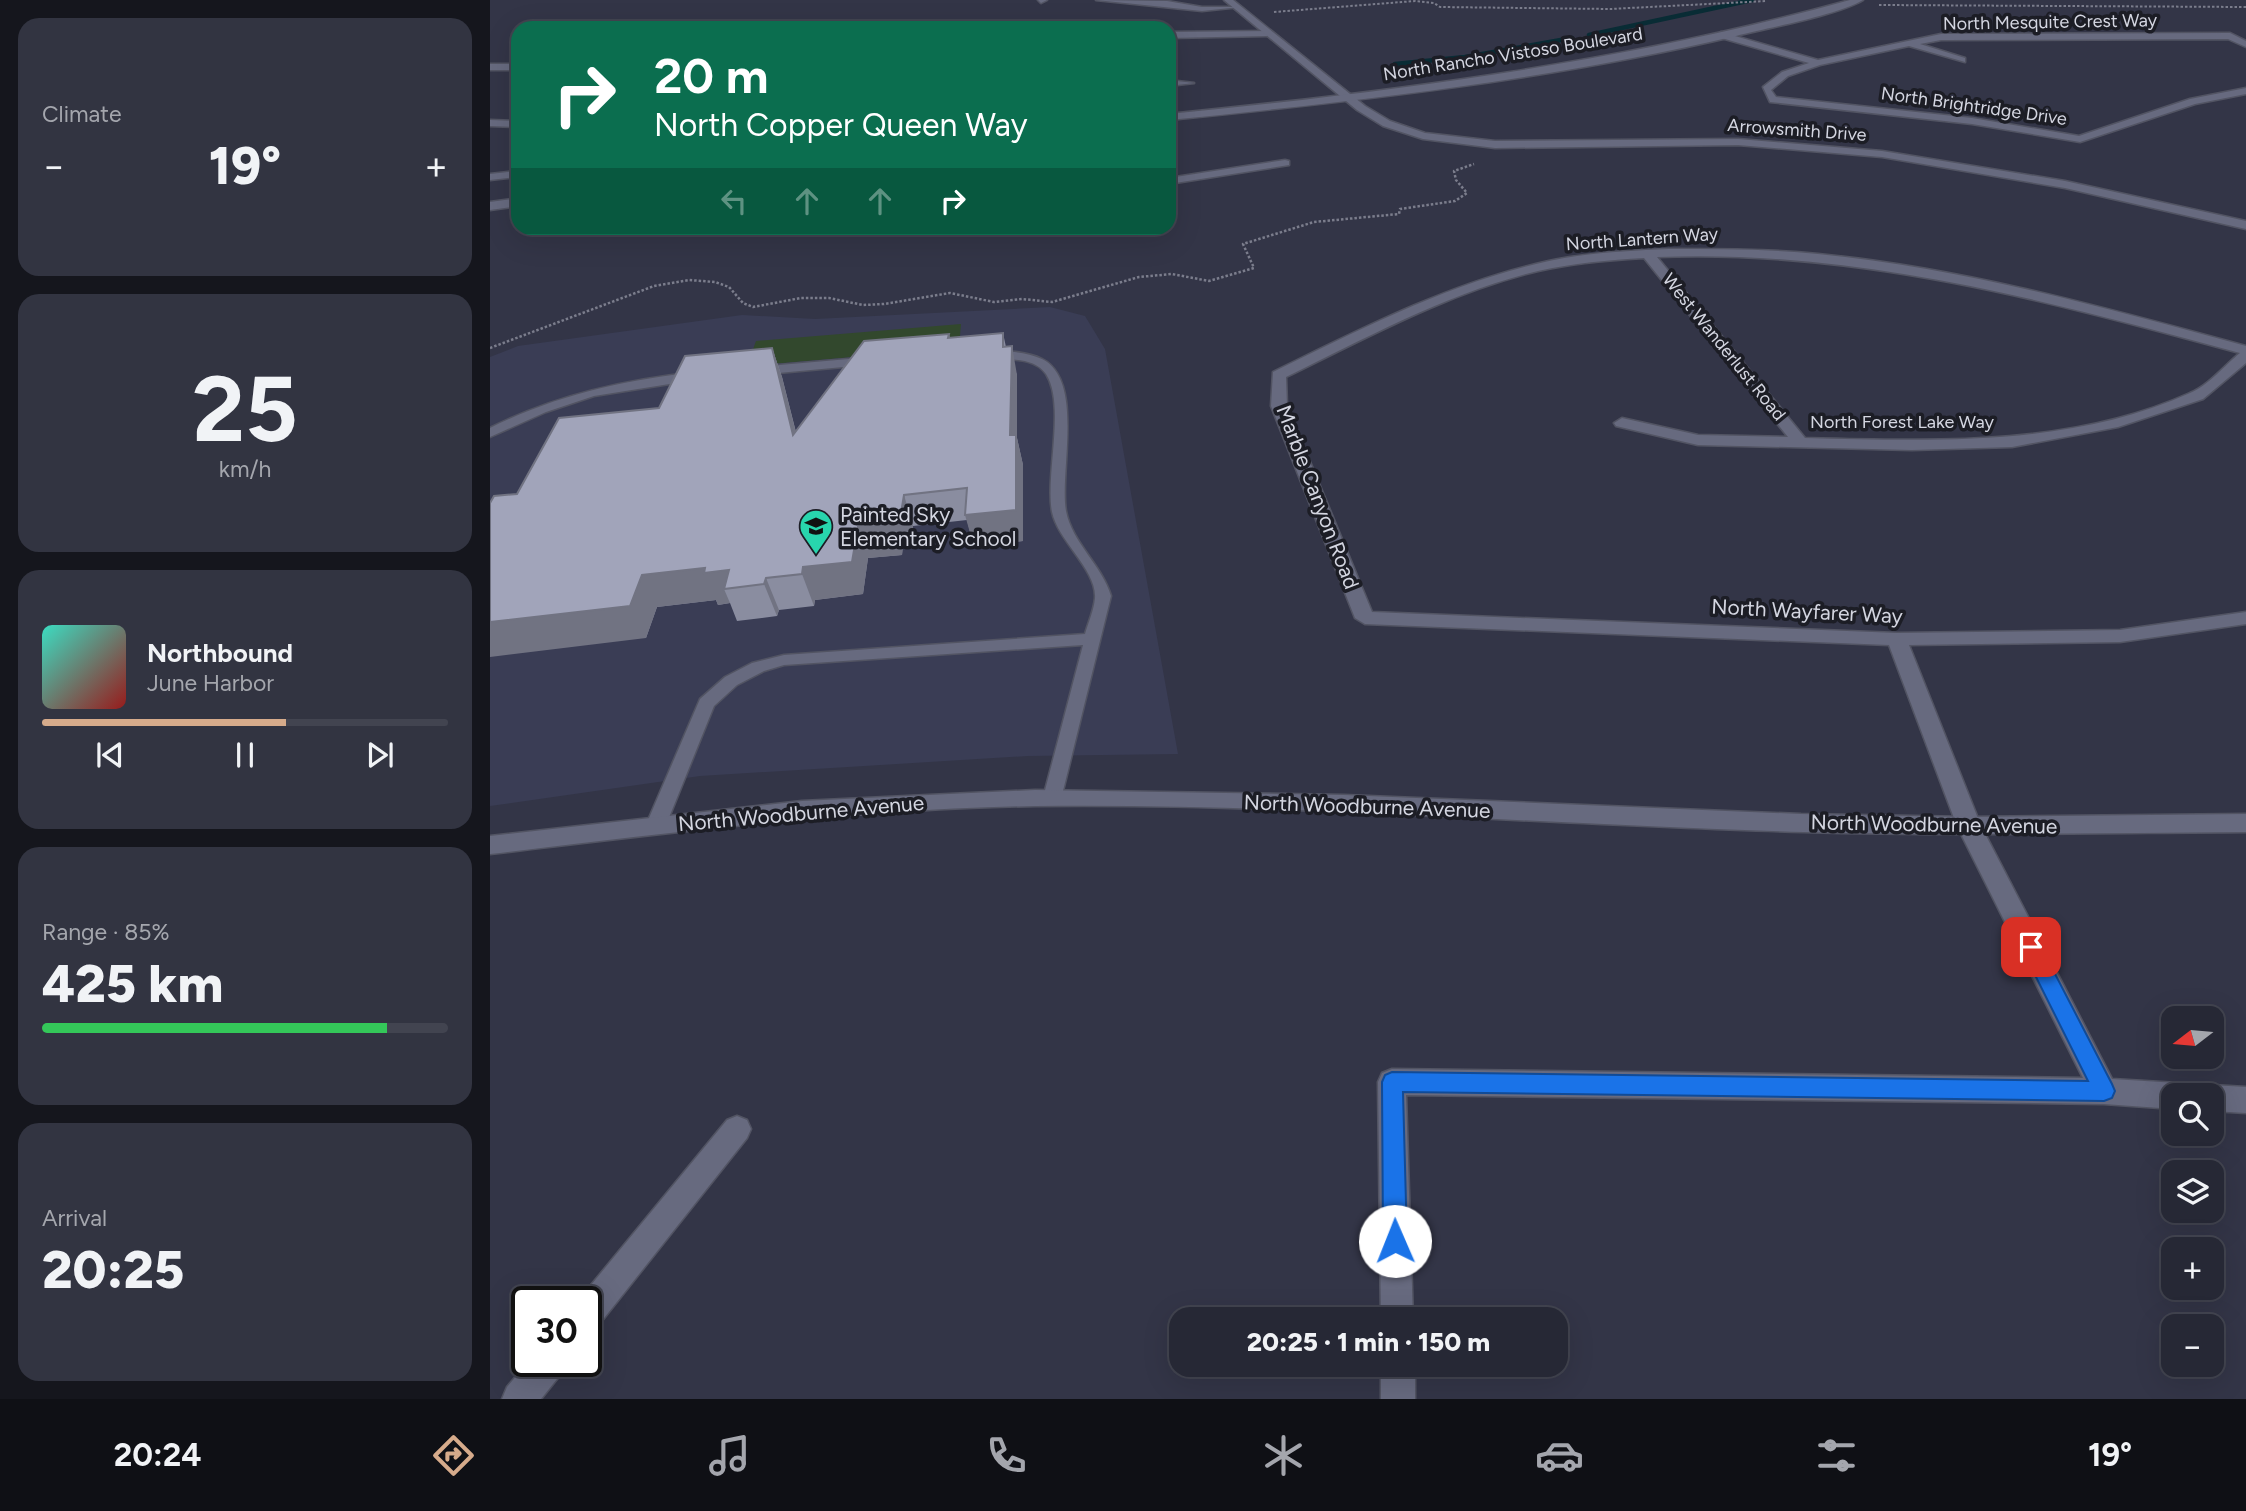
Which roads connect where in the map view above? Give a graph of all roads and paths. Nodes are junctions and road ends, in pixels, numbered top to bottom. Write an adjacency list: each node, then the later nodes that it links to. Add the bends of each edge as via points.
1 (1100, 0): 6 (street, via 1202,9)
2 (1228, 0): 6 (street, Arrowsmith Drive)
3 (1859, 0): 11 (street, North Rancho Vistoso Boulevard)
4 (1774, 2): 8 (path, via 1723,0 1620,8 1440,7 1415,1)
5 (1875, 5): 7 (path)
6 (1236, 7): 8 (street, Arrowsmith Drive)
7 (2246, 7)
8 (1245, 15): 9 (street, Arrowsmith Drive)
9 (1267, 33): 10 (street); 20 (street, Arrowsmith Drive)
10 (1176, 35)
11 (1721, 35): 15 (street); 22 (street, North Rancho Vistoso Boulevard, via 1541,70)
12 (1907, 43): 13 (street, North Mesquite Crest Way, via 1986,36 2230,36); 14 (street); 15 (street, North Mesquite Crest Way)
13 (2246, 44)
14 (1962, 60)
15 (1818, 63): 23 (street, North Mesquite Crest Way, via 1785,74 1766,89)
16 (490, 67): 17 (street)
17 (511, 67)
18 (1176, 83): 19 (street)
19 (1189, 83)
20 (1337, 88): 22 (street, Arrowsmith Drive); 24 (street)
21 (2246, 91): 23 (street, North Brightridge Drive, via 2193,101 2080,139 1958,119)
22 (1350, 92): 25 (street, North Rancho Vistoso Boulevard); 37 (street, Arrowsmith Drive, via 1385,122 1449,140 1511,145 1745,142 1860,151 1968,164)
23 (1773, 100)
24 (1176, 105)
25 (1176, 116)
26 (490, 124): 27 (street)
27 (511, 124)
28 (1482, 161): 39 (path, via 1454,171 1467,193 1455,201 1400,209 1399,214 1317,221 1243,244 1254,268 1209,281 1172,274 1139,276 1052,302 994,302 950,293 884,304 801,298 753,307 729,287 715,282 675,282)
29 (511, 162): 31 (street)
30 (1285, 163): 34 (street)
31 (490, 164)
32 (511, 175): 33 (street)
33 (490, 177)
34 (1176, 180)
35 (511, 203): 36 (street)
36 (490, 206)
37 (2246, 225)
38 (1648, 254): 40 (street, North Lantern Way, via 1780,253 1894,266 1943,282 2025,290); 45 (street, North Lantern Way, via 1572,260 1497,278); 48 (street, West Wanderlust Road)
39 (490, 348)
40 (2246, 352): 48 (street, North Forest Lake Way, via 2198,396 2112,424 2012,442)
41 (980, 354): 51 (lane, via 1035,361 1050,371 1058,391 1059,513 1100,580 1103,596)
42 (886, 360): 43 (lane)
43 (735, 373)
44 (707, 375): 47 (lane, via 596,389 555,402)
45 (1278, 375): 49 (street, Marble Canyon Road, via 1279,406)
46 (1622, 423): 48 (street, North Forest Lake Way, via 1698,440)
47 (490, 433)
48 (1799, 441)
49 (1365, 618): 52 (street, North Wayfarer Way)
50 (2246, 618): 52 (street, North Wayfarer Way, via 2120,636)
51 (1092, 639): 53 (lane); 55 (lane, via 784,660 758,667 731,681 706,703)
52 (1897, 639): 56 (street)
53 (1053, 799): 55 (street, North Woodburne Avenue, via 802,809); 56 (street, North Woodburne Avenue, via 1343,803)
54 (2246, 823): 56 (street, North Woodburne Avenue)
55 (656, 825): 57 (street, North Woodburne Avenue)
56 (1969, 826): 58 (street)
57 (490, 845)
58 (2104, 1091): 59 (street); 64 (street, via 1392,1082)
59 (2161, 1095)
60 (2224, 1099): 61 (street)
61 (2246, 1100)
62 (737, 1129): 63 (street)
63 (602, 1296)
64 (1397, 1307)
65 (537, 1377): 67 (street)
66 (1398, 1377): 68 (street)
67 (519, 1399)
68 (1398, 1399)

